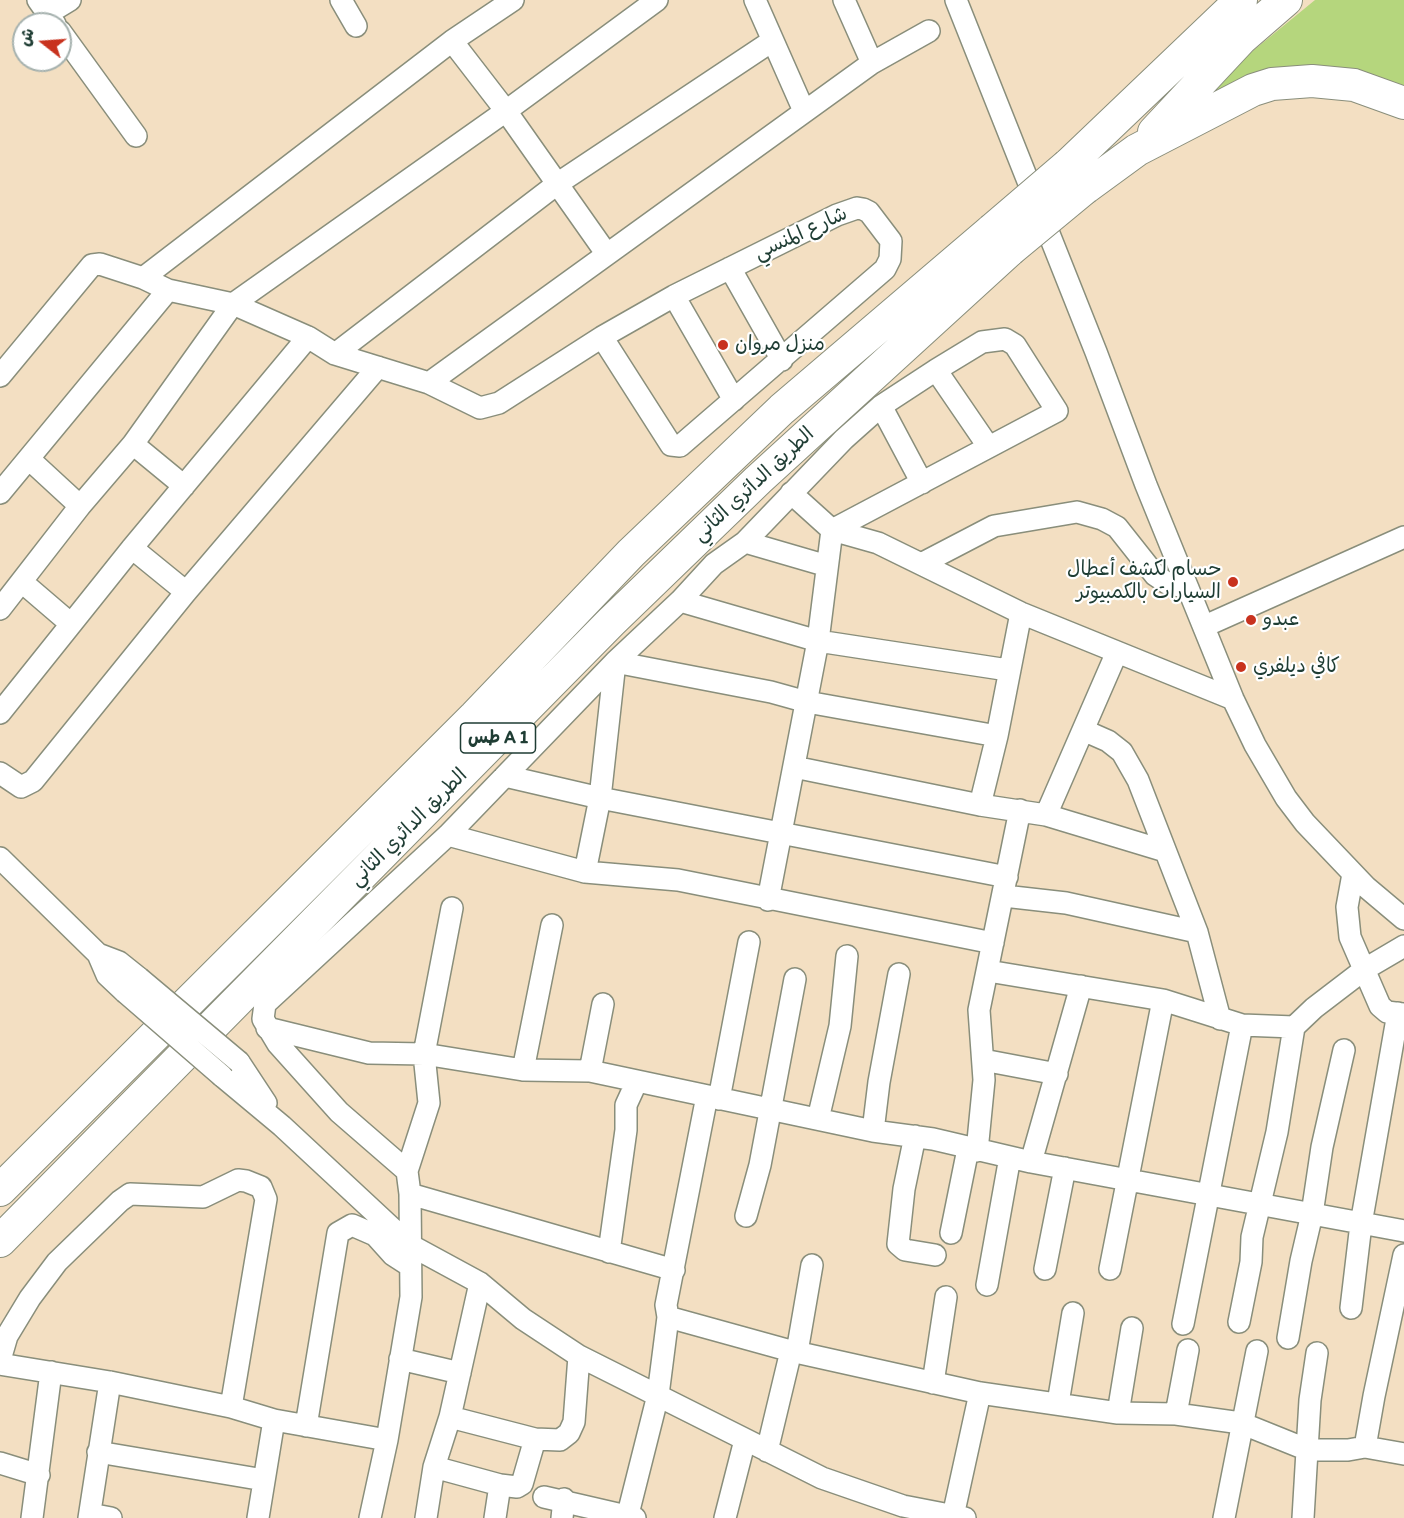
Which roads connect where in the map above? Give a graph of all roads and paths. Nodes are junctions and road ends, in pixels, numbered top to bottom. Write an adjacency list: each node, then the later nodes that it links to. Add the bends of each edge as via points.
1 (70, 0): 11 (street)
2 (341, 0): 12 (street)
3 (513, 0): 14 (street)
4 (657, 0): 20 (street)
5 (755, 0): 15 (street)
6 (844, 0): 17 (street)
7 (957, 0): 58 (street)
8 (1216, 0): 18 (highway)
9 (1240, 0): 18 (highway)
10 (1286, 0): 23 (highway, via 1241,39)
11 (49, 12)
12 (356, 26)
13 (929, 31): 17 (street)
14 (452, 41): 20 (street); 29 (street)
15 (772, 41): 21 (street); 25 (street)
16 (72, 48): 22 (street)
17 (872, 63): 21 (street)
18 (1166, 73): 24 (highway)
19 (1404, 103): 23 (highway, via 1354,85 1312,81 1272,84)
20 (507, 111): 25 (street); 32 (street)
21 (804, 111): 27 (street)
22 (136, 136)
23 (1137, 150): 24 (highway)
24 (1077, 176): 26 (highway, bridge)
25 (557, 184): 27 (street); 35 (street)
26 (1001, 240): 129 (highway, الطريق الدائري الثاني / طس A 1, via 782,409 639,546 475,716); 138 (highway, الطريق الدائري الثاني / طس A 1, via 619,614)
27 (606, 253): 40 (street)
28 (730, 268): 31 (street, شارع المنسي); 36 (street); 36 (street, شارع المنسي, via 857,208 869,212 891,241 885,269)
29 (143, 278): 30 (street, شارع المنسي); 39 (street, شارع المنسي, via 92,264)
30 (168, 290): 32 (street, شارع المنسي); 45 (street)
31 (674, 296): 34 (street, شارع المنسي); 41 (street)
32 (233, 304): 33 (street, شارع المنسي); 43 (street)
33 (308, 337): 35 (street, شارع المنسي); 47 (street)
34 (602, 337): 40 (street, شارع المنسي, via 492,405 480,408); 41 (street, شارع المنسي, via 674,446 682,445)
35 (335, 354): 37 (street, شارع المنسي)
36 (782, 360): 41 (street, شارع المنسي)
37 (378, 367): 40 (street, شارع المنسي); 59 (street)
38 (936, 370): 42 (street); 44 (street); 44 (street, via 982,342 1005,339 1015,345 1057,411)
39 (0, 376)
40 (429, 383)
41 (734, 399)
42 (881, 406): 46 (street); 49 (street)
43 (133, 444): 47 (street); 50 (street)
44 (988, 446): 46 (street)
45 (29, 459): 48 (street); 50 (street)
46 (922, 483): 51 (street)
47 (184, 486): 54 (street)
48 (0, 493)
49 (791, 493): 51 (street); 53 (street)
50 (80, 506): 57 (street)
51 (832, 530): 55 (street); 56 (street, via 878,543)
52 (1404, 537): 64 (street)
53 (745, 542): 55 (street, via 824,565); 60 (street, via 714,564)
54 (132, 548): 59 (street); 63 (street)
55 (828, 561): 65 (street)
56 (923, 563): 58 (street, via 994,526 1077,512 1117,527 1155,575 1167,583); 62 (street)
57 (22, 582): 61 (street); 63 (street)
58 (1188, 588): 64 (street)
59 (186, 591): 75 (street, via 33,780 21,787)
60 (680, 601): 65 (street); 67 (street)
61 (0, 609)
62 (1021, 613): 66 (street); 68 (street)
63 (71, 624): 71 (street)
64 (1205, 626): 69 (street)
65 (818, 642): 68 (street); 70 (street)
66 (1117, 652): 69 (street); 72 (street)
67 (615, 662): 70 (street); 76 (street); 77 (street)
68 (1008, 670): 73 (street)
69 (1233, 699): 86 (street, via 1286,798)
70 (807, 702): 73 (street); 74 (street)
71 (0, 712)
72 (1083, 730): 80 (street); 83 (street, via 1108,741 1127,759)
73 (997, 736): 78 (street)
74 (794, 767): 78 (street); 81 (street)
75 (0, 773)
76 (505, 776): 77 (street); 82 (street)
77 (600, 798): 81 (street); 85 (street)
78 (980, 805): 79 (street)
79 (1020, 810): 80 (street); 87 (street)
80 (1046, 815): 83 (street)
81 (780, 831): 87 (street); 88 (street)
82 (448, 834): 85 (street); 109 (street, via 265,1004 263,1019)
83 (1165, 850): 92 (street)
84 (0, 858): 101 (street, via 98,954 107,975)
85 (585, 872): 88 (street, via 678,880)
86 (1353, 874): 90 (street); 97 (street, via 1347,907 1350,937)
87 (1005, 887): 92 (street); 94 (street)
88 (768, 900): 94 (street)
89 (452, 908): 111 (street)
90 (1404, 919)
91 (552, 925): 113 (street)
92 (1197, 932): 106 (street)
93 (749, 942): 117 (street)
94 (993, 943): 98 (street)
95 (1404, 946): 97 (street)
96 (847, 956): 119 (street, via 840,1026)
97 (1365, 969): 105 (street, via 1380,1006 1387,1012); 108 (street)
98 (988, 971): 102 (street); 112 (street, via 979,1010)
99 (899, 974): 121 (street)
100 (795, 979): 118 (street)
101 (132, 985): 120 (street, bridge, via 222,1076); 120 (street, bridge, via 239,1062)
102 (1081, 986): 103 (street); 115 (street)
103 (1163, 1000): 106 (street); 128 (street)
104 (603, 1004): 114 (street)
105 (1401, 1014): 135 (street)
106 (1220, 1019): 107 (street)
107 (1242, 1025): 108 (street); 131 (street)
108 (1294, 1027): 132 (street)
109 (267, 1028): 111 (street, via 369,1053); 127 (street, via 339,1112)
110 (1344, 1050): 133 (street, via 1322,1147)
111 (424, 1054): 113 (street); 127 (street, via 429,1103)
112 (983, 1060): 115 (street); 123 (street, via 984,1096)
113 (523, 1070): 114 (street)
114 (590, 1071): 116 (street)
115 (1057, 1074): 125 (street)
116 (637, 1081): 117 (street); 139 (street, via 626,1105)
117 (713, 1097): 118 (street); 146 (street)
118 (770, 1109): 119 (street); 134 (street)
119 (818, 1119): 121 (street)
120 (282, 1126): 140 (street)
121 (873, 1131): 122 (street)
122 (915, 1136): 123 (street); 141 (street, via 898,1244 905,1250)
123 (972, 1150): 124 (street); 137 (street)
124 (1010, 1157): 125 (street); 148 (street)
125 (1031, 1162): 126 (street)
126 (1065, 1168): 128 (street); 144 (street)
127 (406, 1171): 130 (street)
128 (1130, 1179): 131 (street); 145 (street)
129 (0, 1190)
130 (410, 1194): 139 (street); 140 (street)
131 (1209, 1197): 132 (street); 154 (street)
132 (1261, 1206): 133 (street); 153 (street)
133 (1312, 1214): 135 (street); 156 (street)
134 (746, 1216)
135 (1361, 1224): 136 (street); 150 (street)
136 (1404, 1231)
137 (951, 1233)
138 (0, 1241)
139 (609, 1252): 146 (street)
140 (410, 1255): 147 (street); 163 (street, via 411,1297); 178 (street, via 393,1255 375,1235 352,1225 338,1233)
141 (935, 1255)
142 (1404, 1255): 182 (street)
143 (812, 1264): 158 (street)
144 (1045, 1269)
145 (1110, 1269)
146 (674, 1270): 152 (street, via 666,1305)
147 (480, 1284): 161 (street, via 523,1319); 166 (street)
148 (987, 1285)
149 (946, 1297): 168 (street)
150 (1351, 1308)
151 (1073, 1313): 171 (street)
152 (668, 1317): 158 (street); 170 (street)
153 (1239, 1322)
154 (1184, 1324)
155 (1132, 1328): 173 (street)
156 (1288, 1338)
157 (1188, 1350): 174 (street)
158 (794, 1351): 168 (street); 184 (street)
159 (1257, 1351): 177 (street)
160 (1317, 1353): 183 (street)
161 (579, 1356): 170 (street); 179 (street, via 574,1422 569,1433 560,1440)
162 (0, 1359): 172 (street, via 7,1336 57,1262 120,1201 130,1194 203,1197 246,1180 261,1187 266,1199)
163 (400, 1359): 166 (street); 180 (street)
164 (0, 1364): 165 (street)
165 (51, 1372): 167 (street); 189 (street)
166 (460, 1373): 175 (street)
167 (110, 1382): 172 (street); 185 (street)
168 (933, 1383): 169 (street)
169 (980, 1393): 171 (street); 195 (street)
170 (658, 1395): 181 (street); 194 (street)
171 (1058, 1403): 173 (street)
172 (231, 1407): 176 (street)
173 (1118, 1413): 174 (street)
174 (1176, 1414): 177 (street)
175 (450, 1417): 179 (street); 188 (street)
176 (274, 1420): 178 (street); 190 (street)
177 (1241, 1423): 183 (street); 203 (street)
178 (306, 1426): 180 (street)
179 (535, 1439): 191 (street, via 522,1484)
180 (387, 1440): 199 (street)
181 (745, 1440): 184 (street); 202 (street)
182 (1365, 1447): 183 (street); 186 (street)
183 (1308, 1450): 204 (street)
184 (767, 1451): 195 (street, via 847,1488 903,1506)
185 (98, 1452): 190 (street); 193 (street)
186 (1404, 1454)
187 (0, 1462): 189 (street)
188 (434, 1467): 191 (street); 200 (street)
189 (39, 1475): 196 (street)
190 (264, 1480): 198 (street)
191 (500, 1485): 201 (street)
192 (557, 1505): 194 (street)
193 (89, 1516): 197 (street)
194 (630, 1517)
195 (959, 1517)
196 (32, 1518)
197 (111, 1518)
198 (258, 1518)
199 (370, 1518)
200 (426, 1518)
201 (495, 1518)
202 (725, 1518)
203 (1224, 1518)
204 (1303, 1518)

